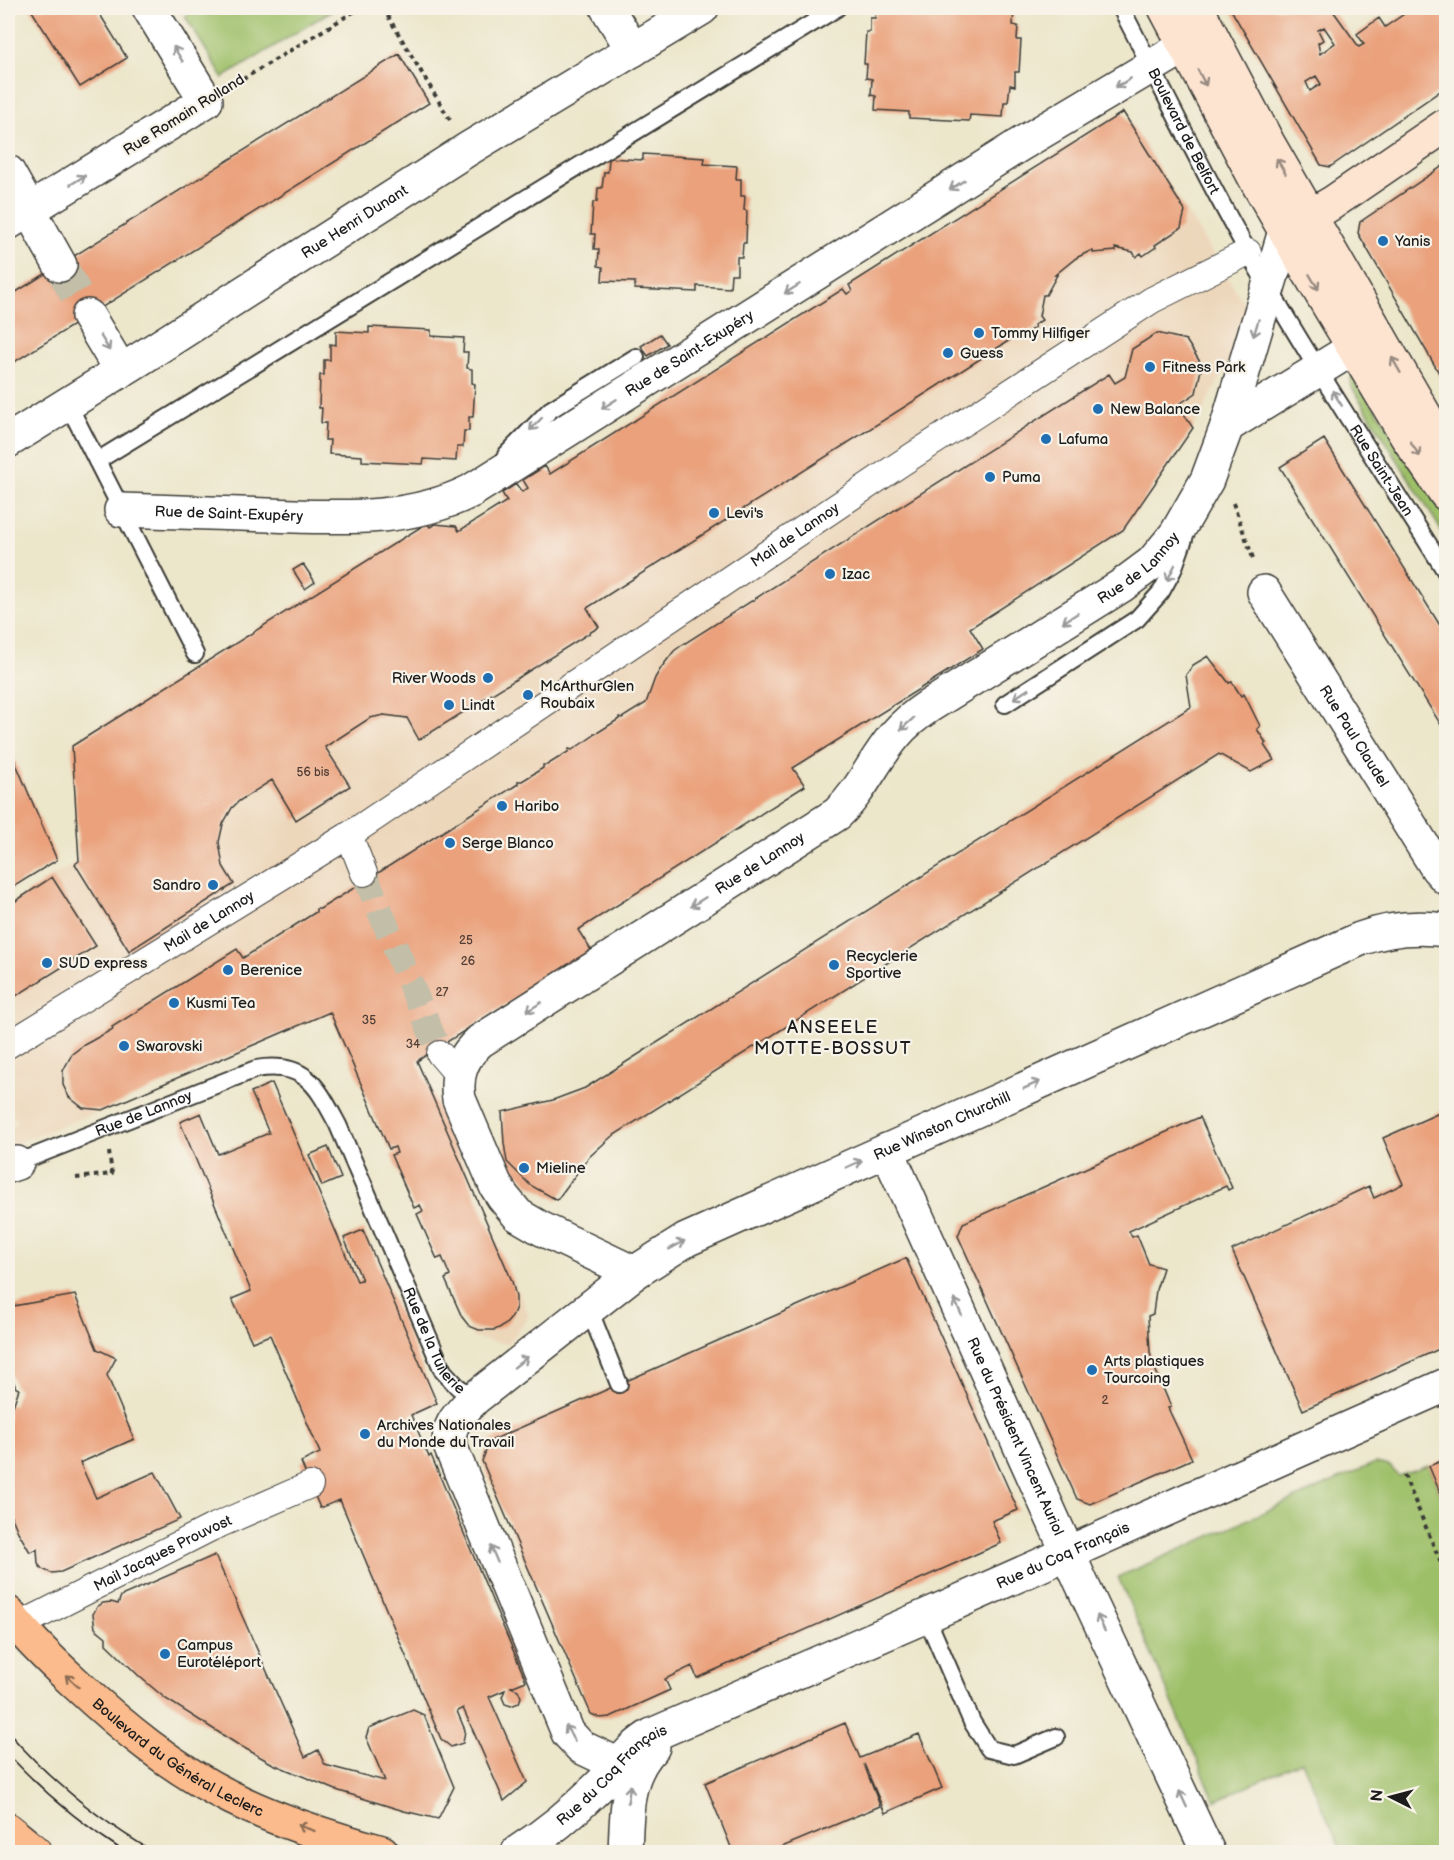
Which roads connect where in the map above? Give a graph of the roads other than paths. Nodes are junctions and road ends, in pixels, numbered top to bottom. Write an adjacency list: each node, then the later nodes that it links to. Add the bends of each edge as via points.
1 (149, 8): 12 (street, Rue Romain Rolland, one-way to 1, via 206,101)
2 (608, 8): 8 (street)
3 (702, 8): 8 (street, Rue Henri Dunant)
4 (837, 8): 26 (lane)
5 (1121, 8): 9 (lane, Boulevard de Belfort)
6 (1165, 8): 7 (main road)
7 (1197, 28): 9 (street, Rue de Saint-Exupéry); 13 (main road)
8 (633, 50): 21 (street, Rue Henri Dunant, via 468,149)
9 (1151, 66): 14 (lane, Boulevard de Belfort); 27 (street, Rue de Saint-Exupéry, one-way to 27)
10 (1446, 125): 13 (main road)
11 (8, 172): 12 (street)
12 (18, 217): 15 (street)
13 (1298, 224): 14 (lane); 16 (street, Rue de Lannoy); 18 (main road)
14 (1248, 252): 16 (lane, Rue Saint-Jean); 34 (street, Mail de Lannoy, via 1152,300 900,464)
15 (60, 265)
16 (1269, 286): 20 (lane, Rue Saint-Jean); 25 (street, Rue de Lannoy, one-way to 25)
17 (88, 316): 21 (street, one-way to 21)
18 (1366, 340): 20 (street); 24 (main road, one-way to 18); 28 (main road, one-way to 28, via 1407,437)
19 (636, 357): 27 (lane, one-way to 27, via 550,410)
20 (1319, 369): 25 (street, Rue de Lannoy); 30 (lane, Rue Saint-Jean, one-way to 20)
21 (121, 371): 22 (street, Rue Henri Dunant)
22 (68, 404): 23 (street, Rue Henri Dunant); 26 (lane)
23 (8, 441)
24 (1446, 452)
25 (1217, 453): 33 (lane, one-way to 33, via 1173,570 1149,608); 42 (street, Rue de Lannoy, one-way to 42, via 1176,534 1152,563 909,721 837,814 480,1041 466,1056 449,1065 464,1114 496,1186 511,1208 530,1223)
26 (97, 461): 29 (lane)
27 (471, 491): 29 (street, Rue de Saint-Exupéry, via 436,506 372,517)
28 (1446, 494)
29 (121, 510): 32 (lane)
30 (1446, 572)
31 (1264, 592): 36 (street, Rue Paul Claudel)
32 (195, 654)
33 (1005, 704)
34 (349, 835): 35 (street); 38 (street, Mail de Lannoy)
35 (364, 873)
36 (1446, 878)
37 (1446, 930): 40 (street, Rue Winston Churchill, one-way to 37, via 1360,939 1398,928)
38 (8, 1045)
39 (282, 1068): 41 (lane, Rue de Lannoy, via 241,1074); 46 (lane, Rue de la Tuilerie, via 304,1075 321,1094 338,1125 442,1371)
40 (886, 1150): 42 (street, Rue Winston Churchill, one-way to 40, via 686,1240); 48 (street, Rue du Président Vincent Auriol, one-way to 40)
41 (12, 1165)
42 (634, 1273): 43 (street, Rue Winston Churchill)
43 (589, 1309): 44 (lane); 46 (street, Rue Winston Churchill, one-way to 43)
44 (619, 1384)
45 (1446, 1385): 48 (street, Rue du Coq Français)
46 (475, 1398): 53 (street, Rue de la Tuilerie, one-way to 46, via 581,1747 568,1732 453,1456 448,1441 451,1426)
47 (310, 1485): 50 (street, Mail Jacques Prouvost)
48 (1068, 1552): 49 (street, Rue du Coq Français); 59 (street, Rue du Président Vincent Auriol, one-way to 48)
49 (926, 1616): 51 (street, Rue du Coq Français); 52 (lane, via 972,1722 989,1749 1014,1755)
50 (13, 1619): 56 (main road, Boulevard du Général Leclerc, one-way to 50, via 281,1820 192,1776 98,1705)
51 (678, 1723): 53 (street, Rue du Coq Français, via 644,1739); 58 (street, Rue du Coq Français, one-way to 51, via 630,1784 648,1752)
52 (1056, 1737)
53 (617, 1764): 57 (street, Rue du Coq Français, via 598,1787)
54 (8, 1830): 55 (main road)
55 (35, 1852)
56 (382, 1852)
57 (518, 1852)
58 (625, 1852)
59 (1208, 1852)

